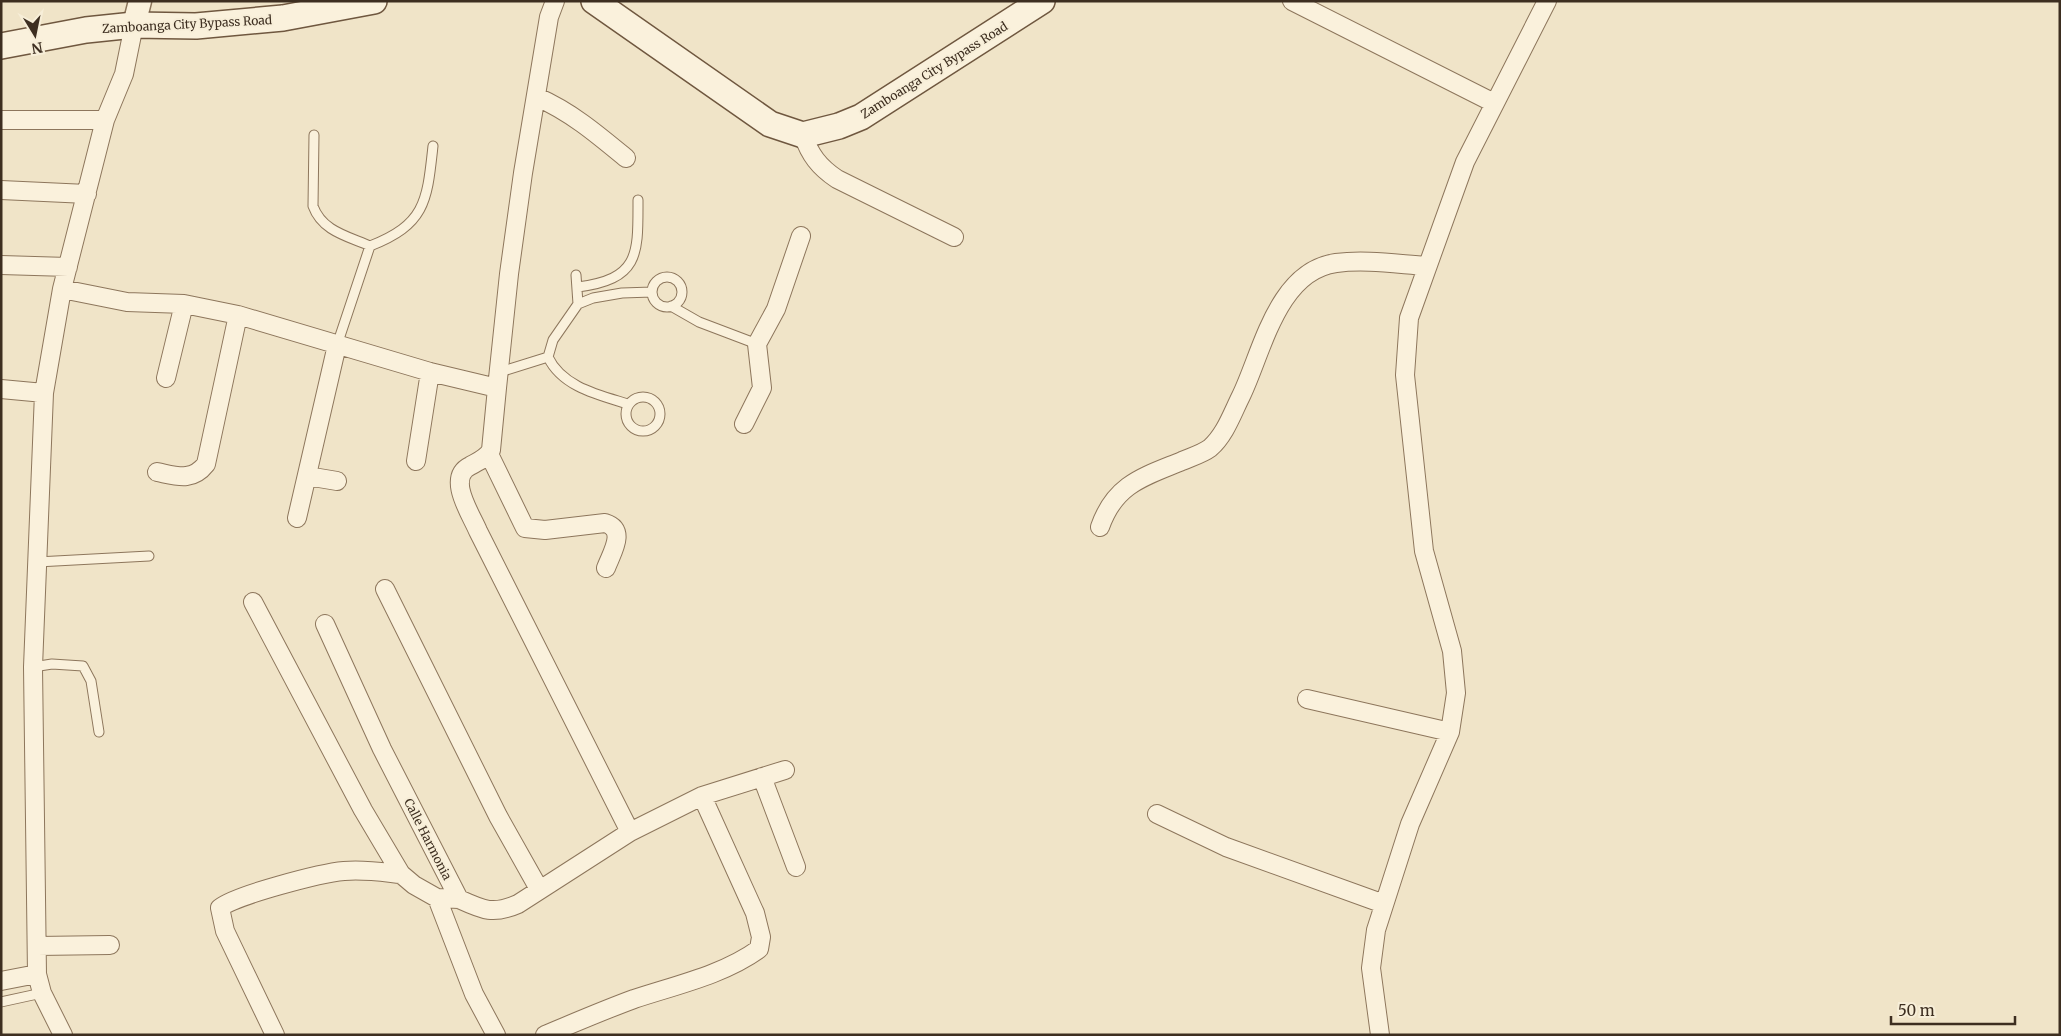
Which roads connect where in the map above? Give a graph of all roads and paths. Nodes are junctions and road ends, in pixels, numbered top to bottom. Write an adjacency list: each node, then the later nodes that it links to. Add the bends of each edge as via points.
1 (374, 1): 7 (main road, Zamboanga City Bypass Road, via 283,18 196,26)
2 (555, 1): 9 (street, via 549,18)
3 (594, 1): 13 (main road, Zamboanga City Bypass Road, via 770,124)
4 (1042, 1): 13 (main road, Zamboanga City Bypass Road, via 861,117)
5 (1292, 1): 10 (street)
6 (1547, 1): 10 (street)
7 (137, 13): 8 (main road, Zamboanga City Bypass Road, via 86,30); 12 (street, via 124,74)
8 (1, 46)
9 (537, 97): 16 (street, via 584,123); 39 (street, via 522,173)
10 (1494, 103): 24 (street, via 1465,162)
11 (1, 120): 12 (street)
12 (105, 120): 18 (street)
13 (803, 134): 21 (street, via 813,159 823,170)
14 (314, 135): 22 (lane, via 313,206 316,214 331,230)
15 (433, 146): 22 (lane, via 426,196 418,215 401,231)
16 (626, 158)
17 (1, 190): 18 (street)
18 (87, 194): 25 (street)
19 (638, 200): 27 (lane, via 638,246 630,263 622,274)
20 (801, 236): 34 (street, via 776,309)
21 (954, 237)
22 (370, 246): 35 (lane)
23 (1, 265): 25 (street)
24 (1427, 266): 50 (street, via 1333,263 1300,280 1282,302 1249,379 1217,440 1209,449 1144,477 1122,491 1106,509); 60 (street, via 1409,318 1404,375 1424,551 1452,651 1456,677 1455,710)
25 (68, 267): 28 (street)
26 (576, 275): 27 (lane)
27 (578, 287): 31 (lane)
28 (62, 289): 30 (street, via 127,302); 41 (street)
29 (652, 292): 31 (lane, via 622,293); 32 (lane, via 658,303); 32 (lane, via 660,279 674,278 679,283 682,296)
30 (184, 304): 33 (street); 38 (street)
31 (578, 304): 36 (lane, via 553,340)
32 (671, 306): 34 (lane, via 699,322)
33 (238, 315): 35 (street); 46 (street, via 206,464 199,472 185,478)
34 (757, 344): 43 (street, via 762,388)
35 (336, 345): 37 (street); 47 (street)
36 (548, 357): 39 (lane); 42 (lane, via 558,374 594,394)
37 (430, 372): 39 (street); 45 (street)
38 (166, 378)
39 (499, 380): 44 (street)
40 (1, 389): 41 (street)
41 (44, 393): 52 (street)
42 (628, 404): 42 (lane, via 625,413 633,429 651,430 658,423 661,415 653,399 644,396)
43 (744, 424)
44 (489, 454): 53 (street, via 525,528 545,530 605,522 613,526 617,538); 65 (street, via 459,475 467,506)
45 (416, 461)
46 (157, 472)
47 (307, 476): 48 (street); 49 (street)
48 (337, 481)
49 (297, 518)
50 (1100, 527)
51 (149, 556): 52 (lane)
52 (37, 562): 57 (street)
53 (606, 568)
54 (385, 589): 68 (street, via 498,816)
55 (253, 602): 67 (street, via 363,810)
56 (324, 624): 70 (street, Calle Harmonia, via 382,749)
57 (32, 667): 59 (lane, via 52,664 83,666 90,680); 73 (street)
58 (1307, 698): 60 (street)
59 (99, 732)
60 (1450, 732): 71 (street, via 1410,824)
61 (785, 770): 62 (street)
62 (762, 777): 63 (street); 66 (street)
63 (702, 796): 65 (street); 81 (street, via 755,913 761,936 759,949 721,970)
64 (1157, 814): 71 (street, via 1226,847)
65 (630, 832): 68 (street)
66 (796, 867)
67 (401, 874): 69 (street); 79 (street, via 343,871 242,896 220,908 225,931)
68 (539, 889): 70 (street, via 518,904 502,910 489,911)
69 (437, 898): 70 (street, Calle Harmonia); 80 (street, Calle Harmonia, via 474,994)
70 (459, 899)
71 (1384, 904): 82 (street, via 1376,930 1371,968)
72 (110, 945): 73 (street)
73 (37, 946): 74 (street)
74 (37, 974): 75 (street); 76 (street)
75 (1, 981)
76 (42, 993): 77 (lane); 78 (street)
77 (1, 1002)
78 (63, 1035)
79 (274, 1035)
80 (496, 1035)
81 (545, 1035)
82 (1380, 1035)

